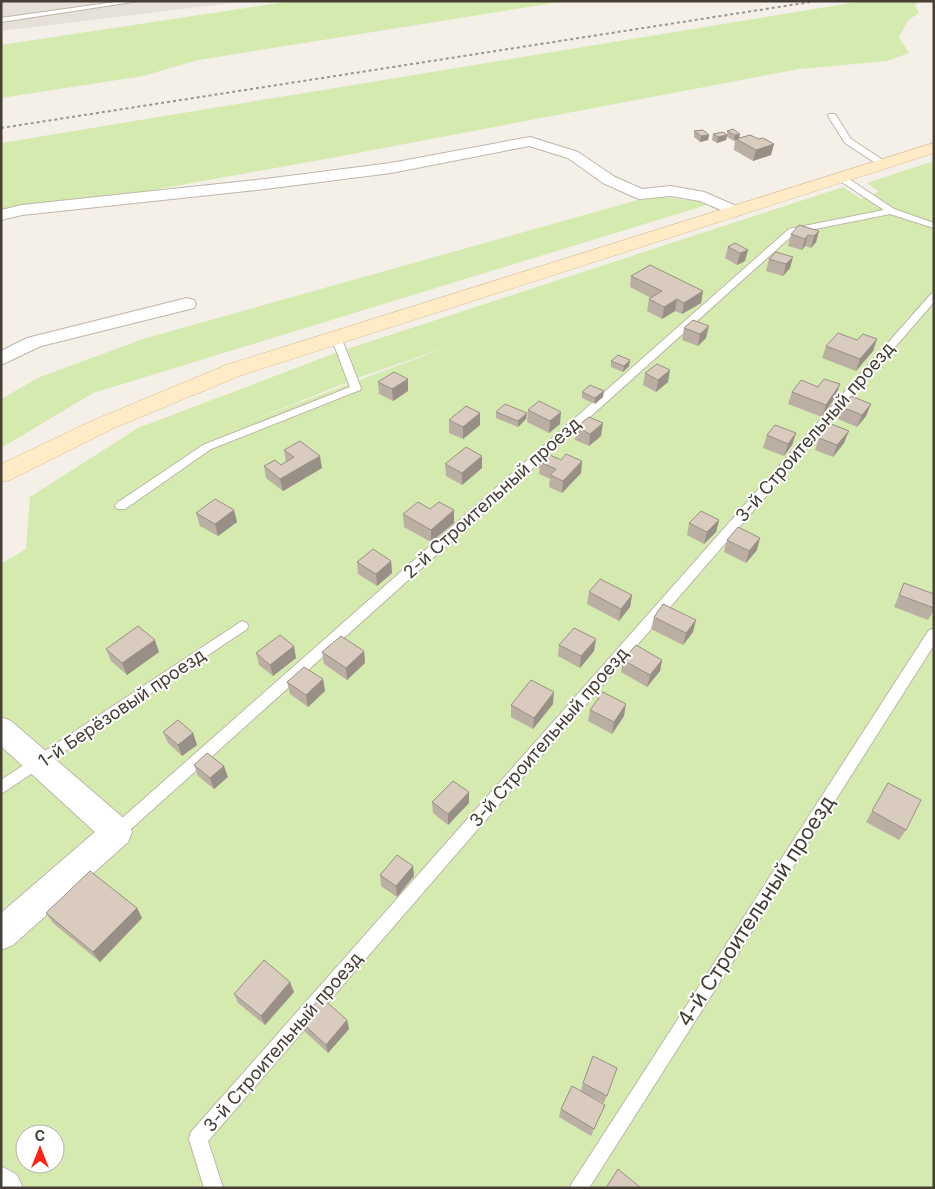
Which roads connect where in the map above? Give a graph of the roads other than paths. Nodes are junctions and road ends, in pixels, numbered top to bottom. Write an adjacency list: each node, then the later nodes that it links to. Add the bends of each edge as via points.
1 (136, 1): 2 (lane)
2 (1, 20)
3 (832, 116): 5 (lane, via 848,141)
4 (934, 148): 5 (main road)
5 (883, 164): 6 (main road)
6 (840, 178): 7 (main road); 8 (lane)
7 (736, 211): 9 (street, via 704,197 671,191 640,194 610,180 572,155 530,141 381,169); 13 (main road)
8 (891, 211): 10 (lane); 22 (lane, 2-й Строительный проезд, via 792,231)
9 (1, 215)
10 (934, 226)
11 (934, 296): 26 (lane, 3-й Строительный проезд, via 198,1139)
12 (187, 304): 14 (street, via 34,342)
13 (336, 338): 15 (main road, via 225,373 104,424); 16 (lane, via 356,388 207,447)
14 (1, 359)
15 (1, 474)
16 (121, 506)
17 (242, 626): 20 (lane, 1-й Берёзовый проезд)
18 (934, 634): 27 (lane, 4-й Строительный проезд)
19 (1, 729): 20 (street)
20 (40, 763): 21 (lane, 1-й Берёзовый проезд); 22 (street)
21 (1, 788)
22 (117, 832): 23 (street)
23 (1, 934)
24 (1, 1184): 25 (street)
25 (4, 1188)
26 (214, 1188)
27 (578, 1188)

